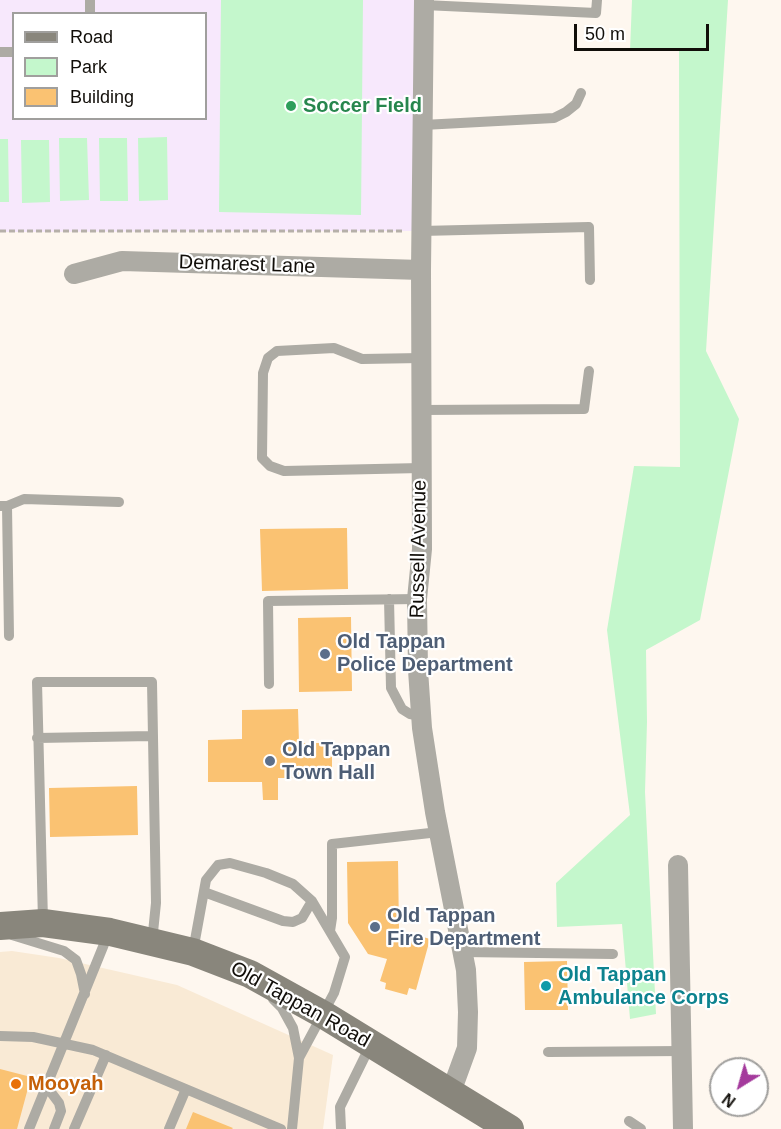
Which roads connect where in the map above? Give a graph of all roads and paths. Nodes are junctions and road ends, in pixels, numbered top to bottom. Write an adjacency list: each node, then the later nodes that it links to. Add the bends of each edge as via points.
1 (597, 0): 2 (lane, via 596,13)
2 (424, 2): 4 (street, Russell Avenue)
3 (581, 93): 4 (lane, via 576,104 554,118)
4 (423, 125): 6 (street, Russell Avenue)
5 (0, 231): 6 (path)
6 (421, 231): 7 (street, Russell Avenue); 9 (lane, via 589,227)
7 (421, 270): 8 (street, Demarest Lane, via 122,261); 10 (street, Russell Avenue)
8 (74, 274)
9 (590, 280)
10 (421, 358): 12 (street, Russell Avenue); 13 (lane, via 362,359 334,348 277,351 268,358 263,373 262,458 284,471)
11 (589, 371): 12 (lane, via 584,409)
12 (421, 410): 13 (street, Russell Avenue)
13 (421, 468): 17 (street, Russell Avenue, via 422,549)
14 (119, 502): 15 (lane, via 24,499)
15 (4, 506): 18 (lane)
16 (389, 599): 17 (lane); 19 (lane, via 268,601); 20 (lane, via 391,688 402,709)
17 (417, 599): 20 (street, Russell Avenue)
18 (9, 636)
19 (269, 684)
20 (421, 716): 23 (street, Russell Avenue)
21 (152, 736): 22 (lane); 22 (lane, via 152,682 37,682); 32 (lane, via 156,903)
22 (37, 738): 27 (lane)
23 (439, 832): 29 (lane, via 332,844); 34 (street, Russell Avenue)
24 (678, 865): 42 (street)
25 (204, 892): 26 (lane, via 293,922 302,918); 26 (lane, via 206,880 218,865 230,863 293,884); 33 (lane)
26 (312, 901): 29 (lane)
27 (43, 923): 28 (main road, Old Tappan Road); 30 (main road, Old Tappan Road)
28 (0, 926)
29 (330, 930): 38 (lane, via 345,957)
30 (110, 932): 32 (main road, Old Tappan Road); 37 (lane)
31 (0, 933): 37 (lane, via 64,951 76,960)
32 (152, 942): 33 (main road, Old Tappan Road)
33 (193, 952): 36 (main road, Old Tappan Road)
34 (463, 952): 35 (lane); 48 (street, Russell Avenue, via 467,1048)
35 (613, 954)
36 (250, 974): 38 (main road, Old Tappan Road); 45 (lane, via 282,1008 293,1028)
37 (85, 995): 40 (lane)
38 (324, 1015): 41 (main road, Old Tappan Road); 45 (lane)
39 (0, 1036): 40 (lane)
40 (65, 1043): 44 (lane); 46 (lane)
41 (371, 1043): 48 (main road, Old Tappan Road); 56 (lane, via 340,1107)
42 (682, 1051): 43 (lane); 59 (street)
43 (548, 1052)
44 (106, 1055): 47 (lane); 52 (lane)
45 (299, 1058): 55 (lane)
46 (47, 1087): 50 (lane); 51 (lane, via 61,1112)
47 (186, 1089): 53 (lane); 54 (lane)
48 (451, 1092): 57 (main road, Old Tappan Road)
49 (629, 1121): 58 (lane)
50 (29, 1129)
51 (54, 1129)
52 (74, 1129)
53 (169, 1129)
54 (281, 1129)
55 (292, 1129)
56 (341, 1129)
57 (510, 1129)
58 (641, 1129)
59 (683, 1129)

